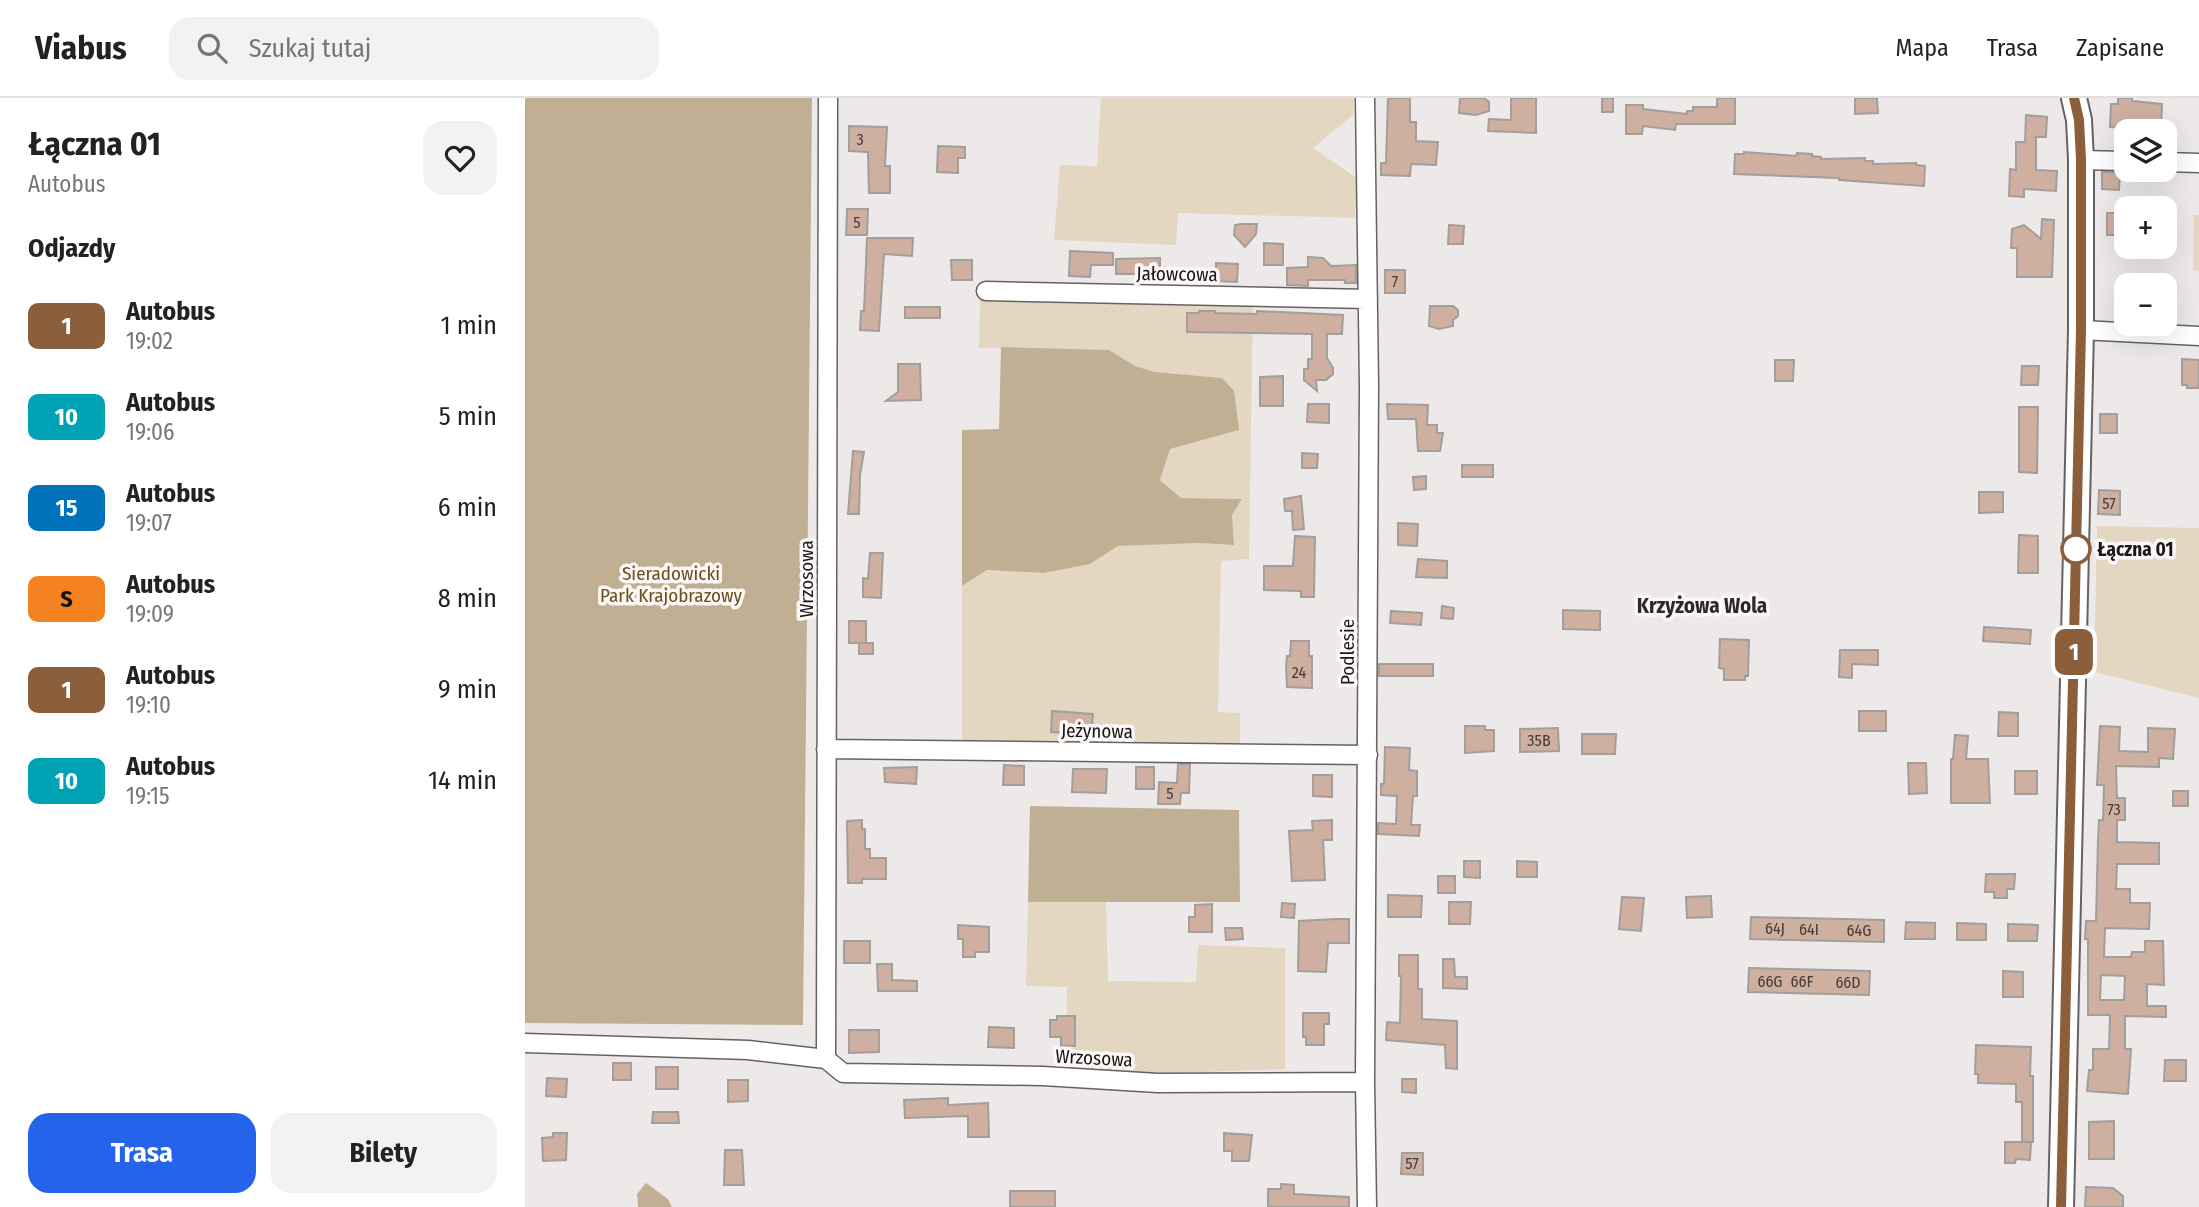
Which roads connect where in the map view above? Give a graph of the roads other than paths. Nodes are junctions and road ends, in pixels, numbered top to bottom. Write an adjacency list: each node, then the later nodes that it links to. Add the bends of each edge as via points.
1 (828, 98): 12 (street, Wrzosowa)
2 (1365, 98): 9 (street, Podlesie)
3 (2074, 98): 4 (street)
4 (2081, 160): 5 (street); 10 (street)
5 (2114, 161)
6 (2177, 162): 7 (street)
7 (2199, 163)
8 (986, 291): 9 (street, Jałowcowa)
9 (1368, 299): 13 (street, Podlesie)
10 (2081, 330): 11 (street); 18 (street)
11 (2199, 336)
12 (826, 749): 13 (street, Jeżynowa); 15 (street, Wrzosowa)
13 (1368, 755): 16 (street, Podlesie)
14 (525, 1043): 15 (street, Wrzosowa, via 748,1050)
15 (826, 1059): 16 (street, Wrzosowa, via 843,1073 1159,1083)
16 (1365, 1082): 17 (street, Podlesie)
17 (1367, 1207)
18 (2061, 1207)

